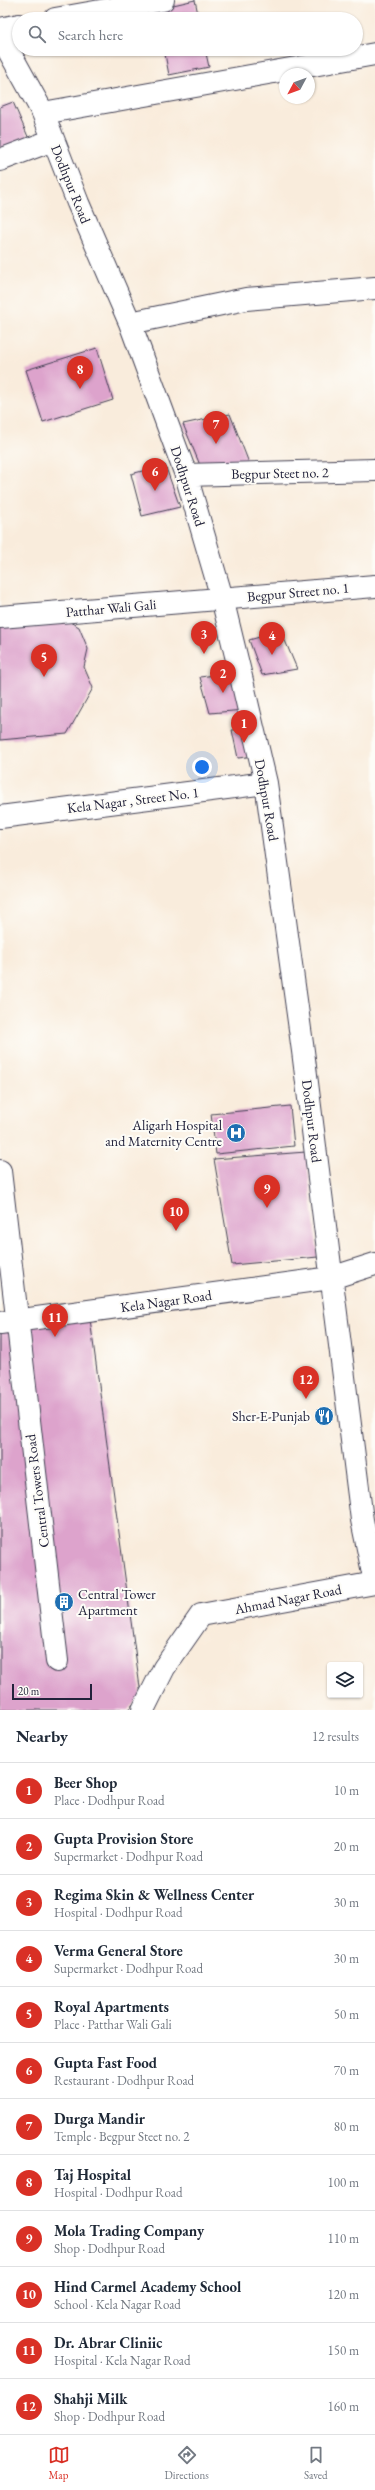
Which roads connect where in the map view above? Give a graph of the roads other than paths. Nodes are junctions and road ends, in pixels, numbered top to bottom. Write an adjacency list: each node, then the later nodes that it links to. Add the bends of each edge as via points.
1 (163, 0): 2 (street)
2 (95, 12)
3 (12, 26): 4 (street)
4 (0, 29)
5 (0, 35): 7 (street, Dodhpur Road)
6 (375, 54): 7 (street)
7 (43, 113): 8 (street, Dodhpur Road)
8 (53, 140): 9 (street); 11 (street, Dodhpur Road)
9 (0, 160)
10 (375, 288): 11 (street, via 246,299)
11 (130, 323): 13 (street, Dodhpur Road)
12 (375, 470): 13 (street, Begpur Steet no. 2)
13 (186, 475): 15 (street, Dodhpur Road)
14 (375, 586): 15 (street, Begpur Street no. 1)
15 (222, 598): 16 (street, Patthar Wali Gali); 17 (street, Dodhpur Road)
16 (0, 617)
17 (266, 783): 18 (street, Kela Nagar , Street No. 1); 21 (street, Dodhpur Road)
18 (0, 817)
19 (0, 1171): 22 (street, Central Towers Road)
20 (375, 1264): 21 (street, Kela Nagar Road)
21 (331, 1278): 22 (street, Kela Nagar Road); 23 (street, Dodhpur Road, via 362,1520)
22 (8, 1322): 24 (street, Central Towers Road)
23 (375, 1582): 25 (street, Ahmad Nagar Road, via 201,1615 164,1668)
24 (57, 1660)
25 (143, 1710)

